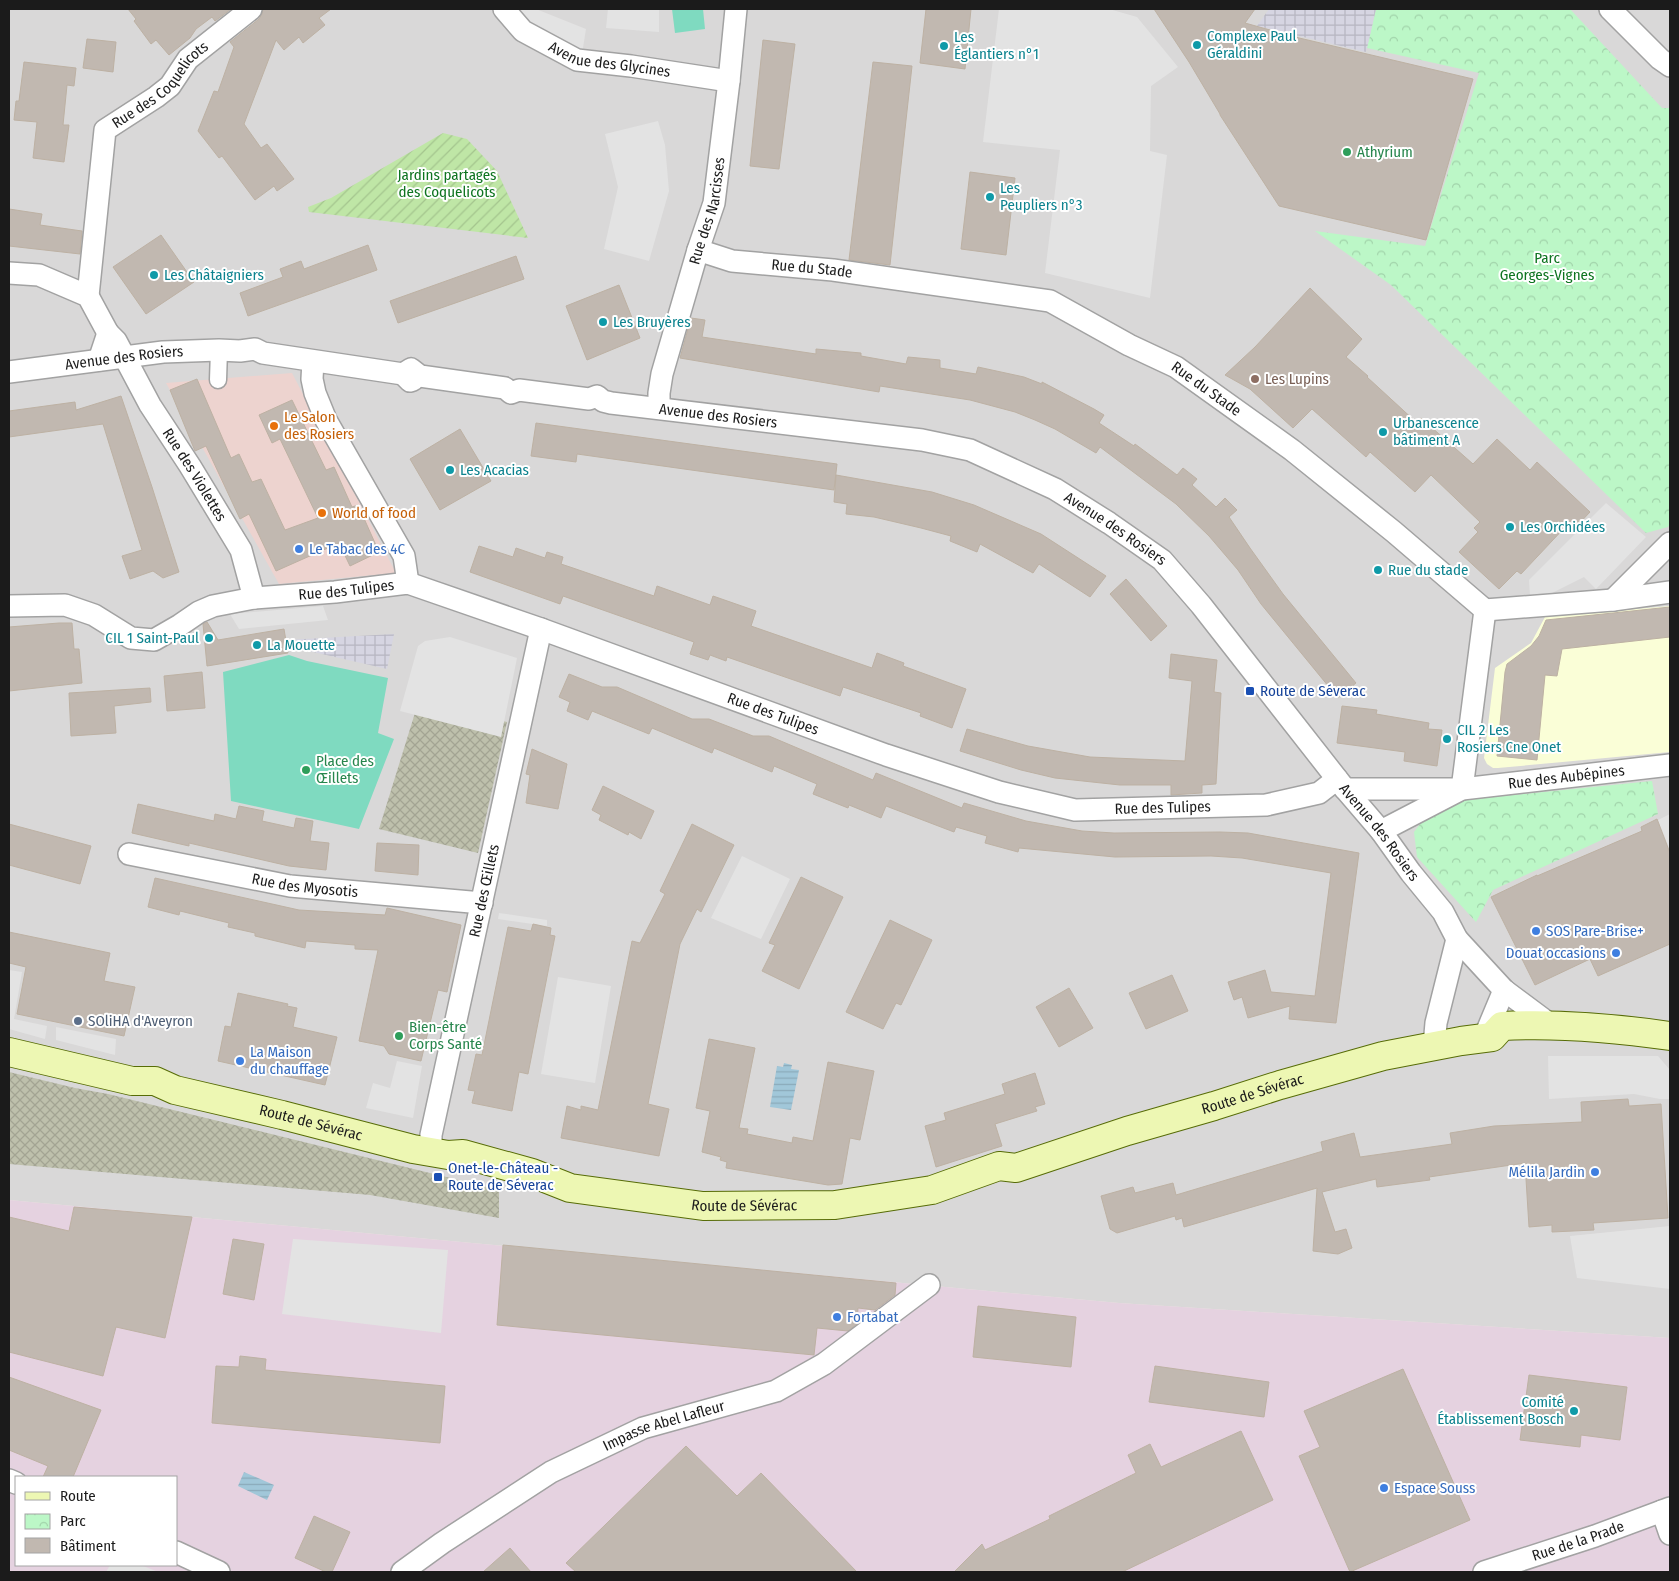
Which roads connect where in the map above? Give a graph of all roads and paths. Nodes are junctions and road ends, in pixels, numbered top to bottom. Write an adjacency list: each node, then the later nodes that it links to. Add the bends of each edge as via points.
1 (251, 9): 9 (street, Rue des Coquelicots, via 188,59 170,86 105,130)
2 (504, 9): 6 (street, Avenue des Glycines, via 523,30 578,60)
3 (736, 9): 6 (street, Rue des Narcisses)
4 (1610, 9): 5 (street)
5 (1670, 66)
6 (729, 81): 7 (street, Rue des Narcisses, via 714,203)
7 (698, 250): 17 (street, Rue des Narcisses, via 662,374); 24 (street, Rue du Stade, via 732,261 833,270 1050,301 1176,367 1292,450)
8 (9, 273): 9 (street, via 40,275)
9 (88, 296): 10 (street, Rue des Violettes)
10 (108, 333): 12 (street, Rue des Violettes, via 116,341); 13 (street)
11 (219, 350): 12 (street, Avenue des Rosiers); 14 (street, Avenue des Rosiers, via 240,351 254,358 263,353); 16 (street)
12 (123, 357): 13 (street, Avenue des Rosiers); 21 (street, Rue des Violettes, via 241,550)
13 (99, 360): 15 (street, Avenue des Rosiers)
14 (313, 361): 17 (street, Avenue des Rosiers); 19 (street, via 313,386 326,420 404,556)
15 (9, 372)
16 (218, 380)
17 (659, 408): 27 (street, Avenue des Rosiers, via 922,440 970,450 1055,489 1162,560 1207,612)
18 (1670, 543): 22 (street)
19 (408, 583): 21 (street, Rue des Tulipes); 25 (street, Rue des Tulipes)
20 (1670, 592): 22 (street)
21 (254, 598): 23 (street, Rue des Tulipes, via 213,606 154,640 131,638 94,615 65,605)
22 (1613, 600): 24 (street)
23 (9, 606)
24 (1485, 610): 28 (street)
25 (541, 630): 27 (street, Rue des Tulipes, via 886,755 999,792 1075,810 1266,805); 31 (street, Rue des Œillets)
26 (1670, 765): 28 (street, Rue des Aubépines)
27 (1341, 784): 28 (street, Rue des Aubépines); 29 (street, Avenue des Rosiers)
28 (1462, 788): 29 (street, Rue des Aubépines)
29 (1381, 831): 32 (street, Avenue des Rosiers, via 1443,912)
30 (129, 854): 31 (street, Rue des Myosotis, via 290,886)
31 (482, 903): 39 (street, Rue des Œillets, via 431,1134)
32 (1457, 938): 33 (street, Avenue des Rosiers); 37 (street, via 1436,1023)
33 (1504, 990): 34 (street, Avenue des Rosiers); 36 (street)
34 (1551, 1026): 35 (main road, Route de Sévérac, via 1632,1030); 36 (main road, Route de Sévérac, via 1502,1026)
35 (1670, 1036)
36 (1488, 1037): 37 (main road, Route de Sévérac)
37 (1434, 1046): 39 (main road, Route de Sévérac, via 1383,1056 1280,1084 1016,1168 1007,1180 989,1186 952,1193 932,1190 834,1205 703,1206 570,1188 558,1183 535,1186 463,1172)
38 (9, 1052): 39 (main road, Route de Sévérac, via 132,1081 155,1081 175,1090)
39 (440, 1153)
40 (929, 1285): 45 (street, Impasse Abel Lafleur, via 824,1364 776,1391 643,1428 551,1472 442,1542)
41 (1666, 1509): 42 (street); 46 (street, Rue de la Prade)
42 (1670, 1534)
43 (178, 1553): 44 (street)
44 (220, 1572)
45 (402, 1572)
46 (1484, 1572)

